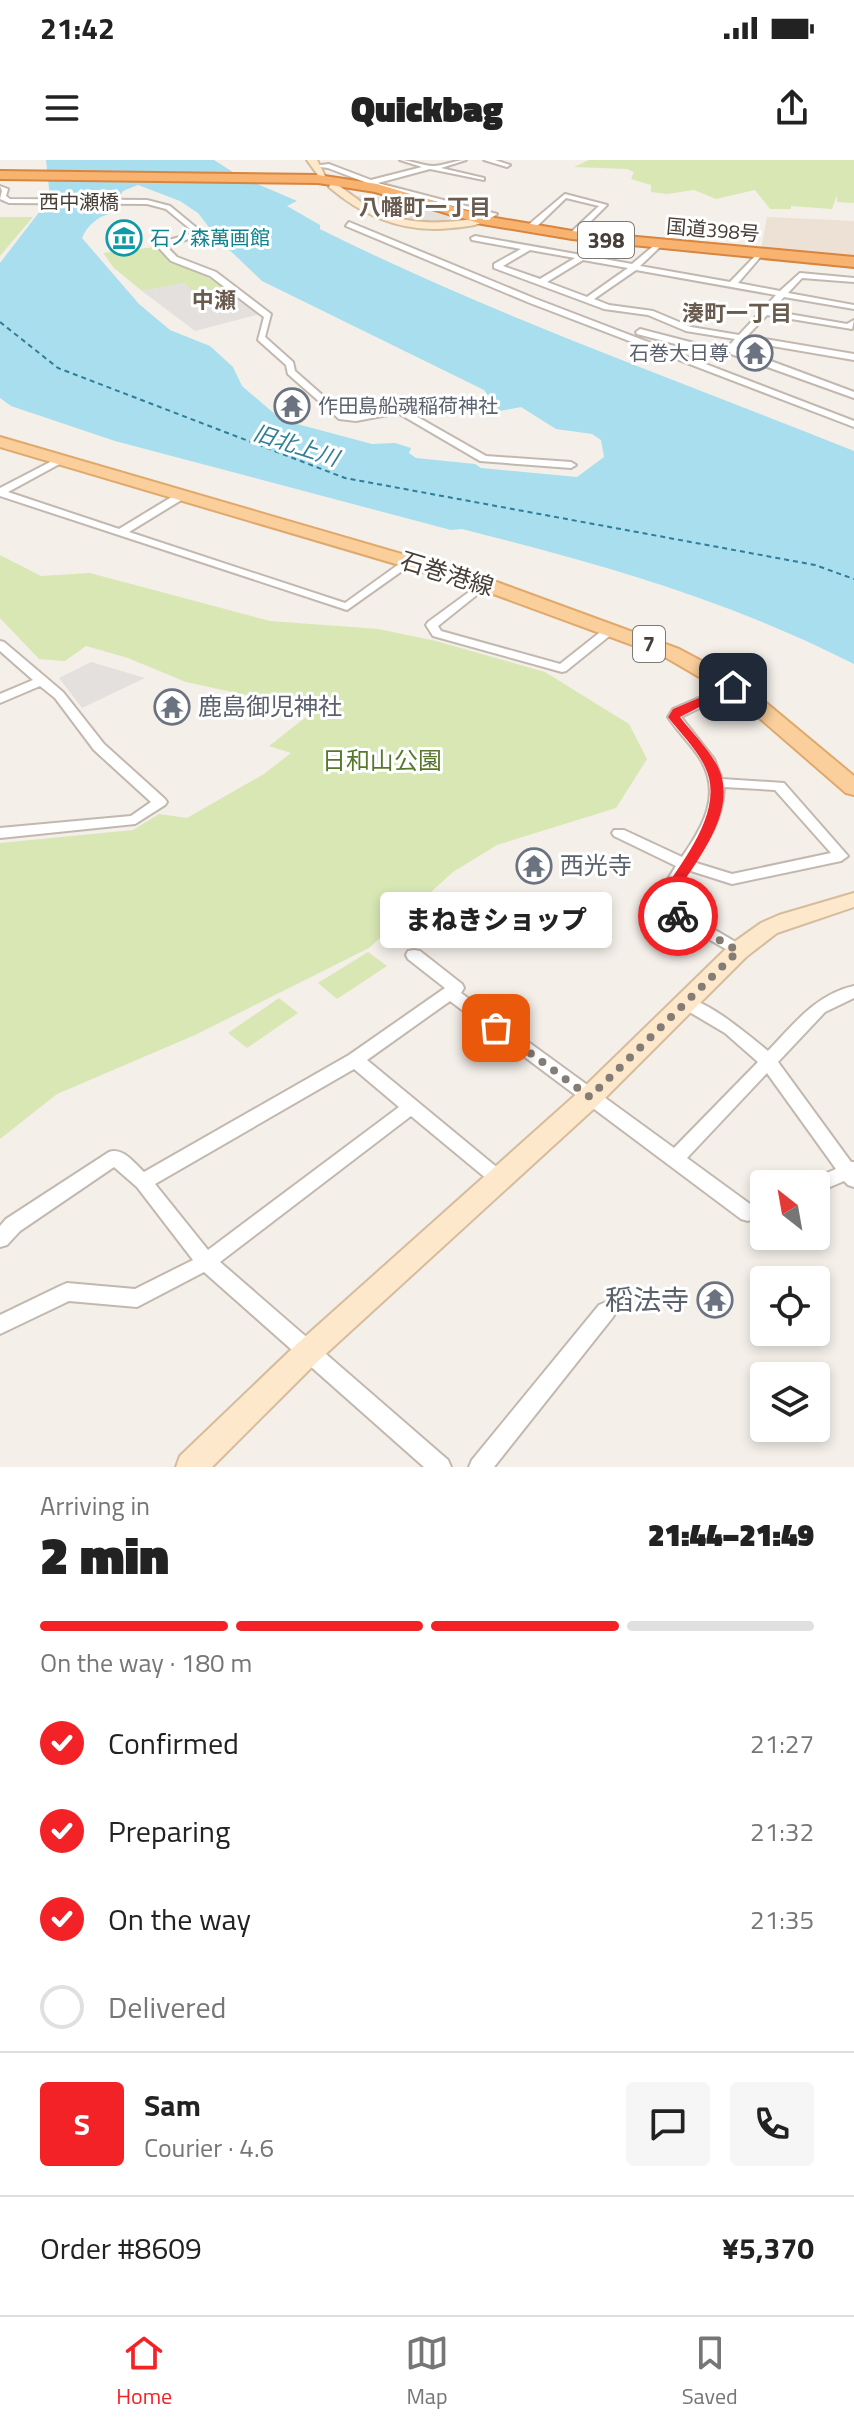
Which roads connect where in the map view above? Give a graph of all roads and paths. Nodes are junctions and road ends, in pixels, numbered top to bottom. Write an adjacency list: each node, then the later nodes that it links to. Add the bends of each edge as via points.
1 (403, 160): 6 (street)
2 (463, 160): 6 (street)
3 (487, 160): 5 (street)
4 (314, 163): 8 (street); 10 (street)
5 (507, 165)
6 (432, 167): 9 (street); 10 (street)
7 (0, 175): 13 (highway, 国道398号 / 398, via 263,177 363,185)
8 (323, 176)
9 (482, 179)
10 (372, 183): 13 (street, via 493,214)
11 (332, 185): 13 (street, via 387,220 441,226)
12 (0, 188): 42 (street, 西中瀬橋, via 6,190 6,200 168,207 200,234 162,246 174,259 213,274 268,316 261,338 342,417 400,410 484,459)
13 (482, 220): 15 (highway, 国道398号 / 398)
14 (349, 224): 25 (street)
15 (530, 228): 16 (highway, 国道398号 / 398); 16 (street, via 565,196 604,205)
16 (572, 235): 18 (highway, 国道398号 / 398)
17 (475, 238): 19 (street)
18 (657, 245): 20 (highway, 国道398号 / 398); 24 (street)
19 (528, 248): 21 (street); 23 (street)
20 (758, 255): 22 (highway, 国道398号 / 398); 28 (street)
21 (581, 258): 24 (street); 27 (street)
22 (854, 262)
23 (497, 266): 25 (street); 27 (street)
24 (633, 268): 28 (street); 30 (street)
25 (471, 277): 34 (street)
26 (854, 280): 29 (street, via 800,275)
27 (541, 282): 30 (street)
28 (732, 285): 29 (street)
29 (780, 294): 31 (street); 32 (street)
30 (588, 300): 35 (street)
31 (854, 307)
32 (763, 312): 33 (street, via 849,327); 35 (street)
33 (854, 322)
34 (612, 329): 36 (street); 39 (street)
35 (739, 338): 37 (street); 38 (street, via 731,348 734,352)
36 (718, 352)
37 (854, 357)
38 (854, 395)
39 (854, 424)
40 (0, 442): 41 (main road, 石巻港線 / 7)
41 (60, 461): 43 (street); 44 (main road, 石巻港線 / 7)
42 (571, 465)
43 (0, 492): 45 (street)
44 (179, 497): 45 (street); 46 (main road, 石巻港線 / 7)
45 (121, 532): 46 (street, via 347,607)
46 (410, 561): 47 (main road, 石巻港線 / 7)
47 (484, 584): 48 (main road, 石巻港線 / 7); 48 (street, via 433,629 562,668)
48 (612, 629): 51 (main road, 石巻港線 / 7, via 672,653)
49 (0, 645): 50 (street)
50 (43, 680): 52 (street); 55 (street, via 99,747 160,802 135,820)
51 (733, 687): 53 (street, via 674,717 711,765); 54 (main road, 石巻港線 / 7)
52 (0, 699)
53 (718, 783): 57 (street, via 715,809); 57 (street, via 779,786 841,856 741,879)
54 (854, 788)
55 (0, 833)
56 (619, 833): 57 (street)
57 (686, 865): 59 (street, via 663,906)
58 (854, 900): 59 (street, via 787,920)
59 (738, 951): 63 (street)
60 (414, 955): 62 (street, via 456,988)
61 (854, 992): 65 (street, via 819,1008)
62 (450, 993): 64 (street); 66 (street)
63 (687, 1003): 65 (street, via 731,1029); 66 (street)
64 (355, 1060): 67 (street); 72 (street)
65 (768, 1061): 68 (street); 69 (street)
66 (590, 1097): 68 (street); 70 (street)
67 (410, 1108): 70 (street); 75 (street)
68 (675, 1159): 73 (street)
69 (852, 1173): 71 (street)
70 (499, 1179): 78 (street)
71 (830, 1180)
72 (143, 1182): 74 (street, via 115,1157); 75 (street)
73 (750, 1212)
74 (0, 1239)
75 (206, 1262): 77 (street, via 137,1298 67,1292); 78 (street)
76 (606, 1311): 81 (street)
77 (0, 1325)
78 (308, 1352): 79 (street); 80 (street)
79 (191, 1467)
80 (440, 1467)
81 (480, 1467)

